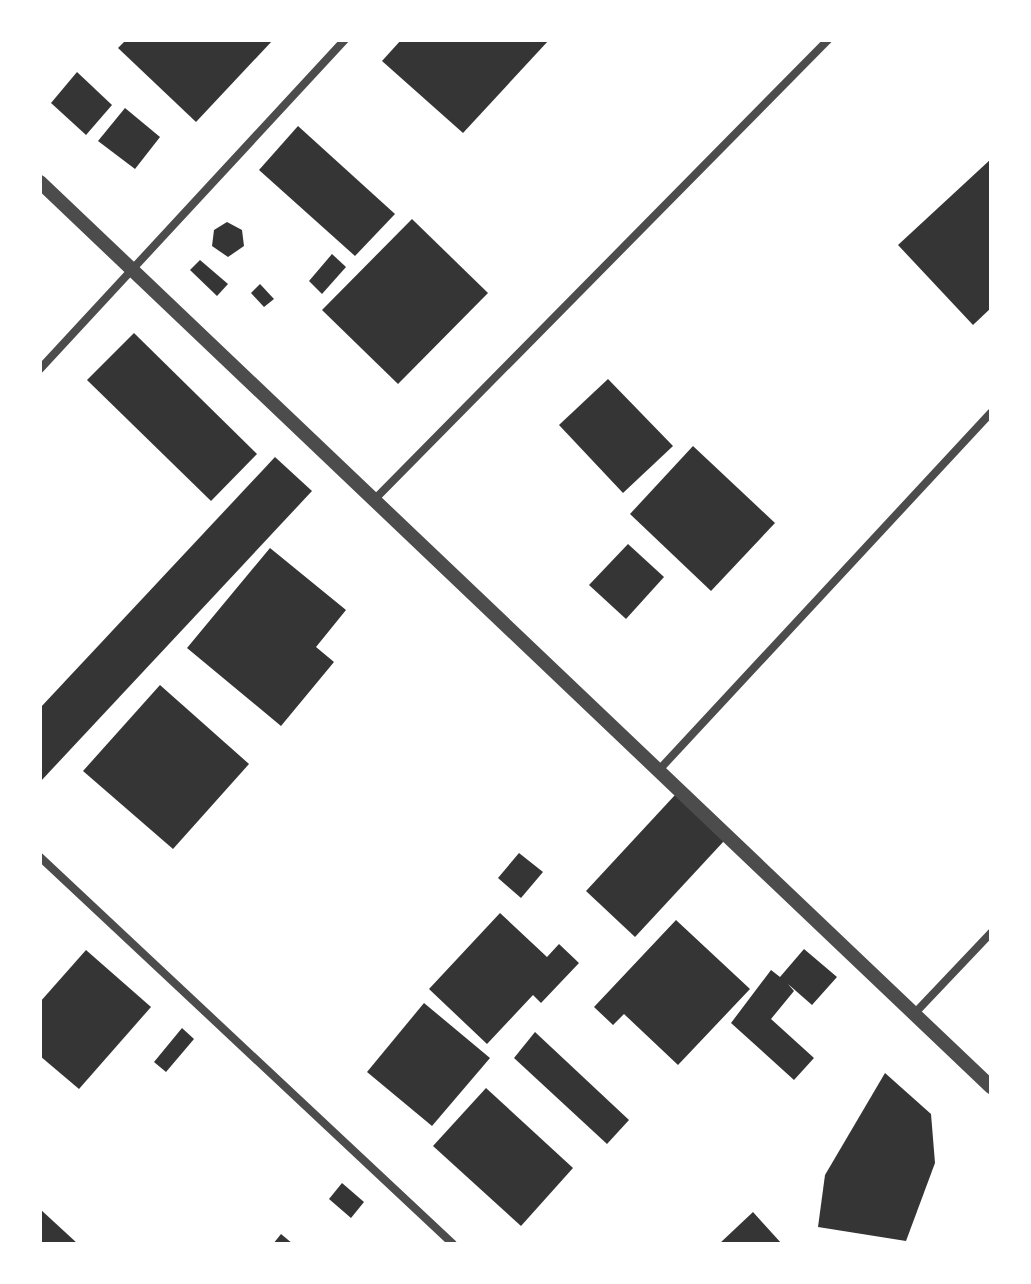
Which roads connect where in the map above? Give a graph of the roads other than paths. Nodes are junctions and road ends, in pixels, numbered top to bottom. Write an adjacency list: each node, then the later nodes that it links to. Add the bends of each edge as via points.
1 (345, 40): 4 (street)
2 (828, 40): 7 (street)
3 (40, 182): 4 (street)
4 (130, 272): 5 (street); 7 (street)
5 (40, 369)
6 (991, 413): 8 (street)
7 (373, 502): 8 (street)
8 (658, 772): 11 (street)
9 (40, 857): 13 (street)
10 (991, 933): 11 (street)
11 (914, 1014): 12 (street)
12 (991, 1087)
13 (453, 1244)

